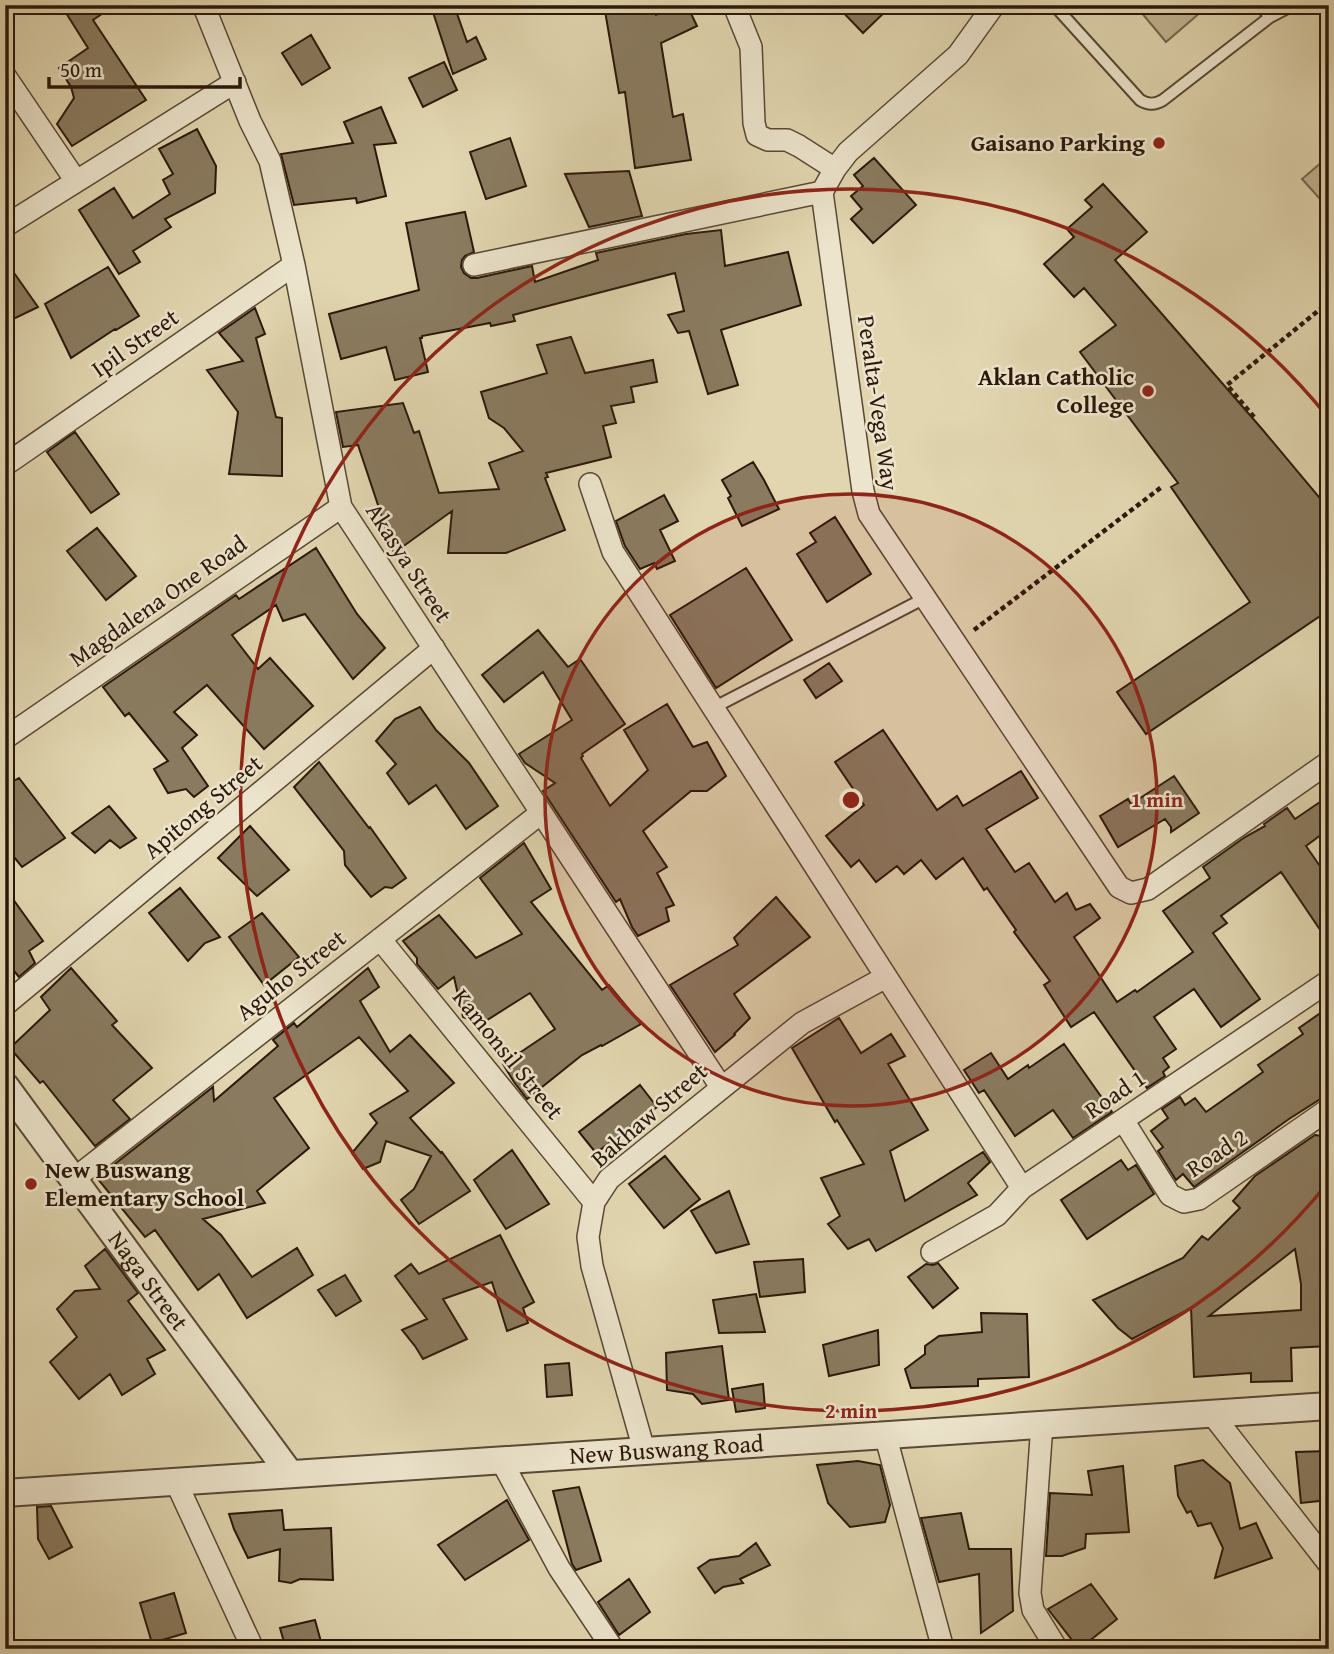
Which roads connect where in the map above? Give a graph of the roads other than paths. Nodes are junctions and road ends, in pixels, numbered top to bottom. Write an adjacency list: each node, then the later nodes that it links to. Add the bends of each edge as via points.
1 (734, 5): 10 (street, via 751,47 757,135 799,146)
2 (994, 5): 10 (street, via 958,55 848,152)
3 (1260, 5): 7 (lane)
4 (1293, 5): 7 (lane)
5 (205, 6): 9 (street, Akasya Street)
6 (1057, 6): 7 (lane, via 1140,100 1149,104 1163,100)
7 (1270, 17)
8 (5, 76): 11 (street)
9 (235, 82): 11 (street); 14 (street, Akasya Street, via 270,161)
10 (835, 169): 12 (street)
11 (76, 181): 13 (street)
12 (821, 192): 15 (street); 19 (street, Peralta-Vega Way, via 869,514)
13 (5, 226)
14 (294, 265): 16 (street, Ipil Street); 18 (street, Akasya Street)
15 (474, 265)
16 (5, 466)
17 (590, 484): 21 (street, via 613,552)
18 (341, 507): 20 (street, Akasya Street); 22 (street, Magdalena One Road)
19 (925, 598): 21 (lane); 23 (street, Peralta-Vega Way, via 1119,887 1131,893 1148,889)
20 (434, 648): 24 (street, Akasya Street); 28 (street, Apitong Street)
21 (713, 708): 26 (street)
22 (5, 738)
23 (1329, 762)
24 (541, 813): 25 (street, Aguho Street); 30 (street, Akasya Street)
25 (380, 939): 33 (street, Aguho Street); 35 (street, Kamonsil Street)
26 (886, 977): 30 (street, Bakhaw Street, via 802,1023); 34 (street)
27 (1329, 981): 32 (street, Road 1)
28 (5, 1005)
29 (5, 1086): 33 (street, Naga Street)
30 (721, 1087): 35 (street, Bakhaw Street, via 609,1179)
31 (1329, 1109): 32 (street, Road 2, via 1199,1199 1184,1202 1170,1195)
32 (1123, 1120): 34 (street, Road 1)
33 (74, 1179): 43 (street, Naga Street)
34 (1022, 1188): 36 (street, Road 1, via 997,1215)
35 (594, 1202): 41 (street, Bakhaw Street, via 588,1237 592,1266)
36 (932, 1252)
37 (1329, 1406): 38 (street, New Buswang Road)
38 (1212, 1414): 39 (street, New Buswang Road); 46 (street)
39 (1042, 1424): 40 (street, New Buswang Road); 50 (street, via 1030,1593 1033,1610)
40 (885, 1434): 41 (street, New Buswang Road); 49 (street)
41 (644, 1450): 42 (street, New Buswang Road)
42 (501, 1460): 43 (street, New Buswang Road); 48 (street, via 559,1568)
43 (290, 1474): 44 (street, New Buswang Road)
44 (176, 1482): 45 (street, New Buswang Road); 47 (street)
45 (5, 1493)
46 (1329, 1564)
47 (253, 1649)
48 (613, 1649)
49 (943, 1649)
50 (1057, 1649)

